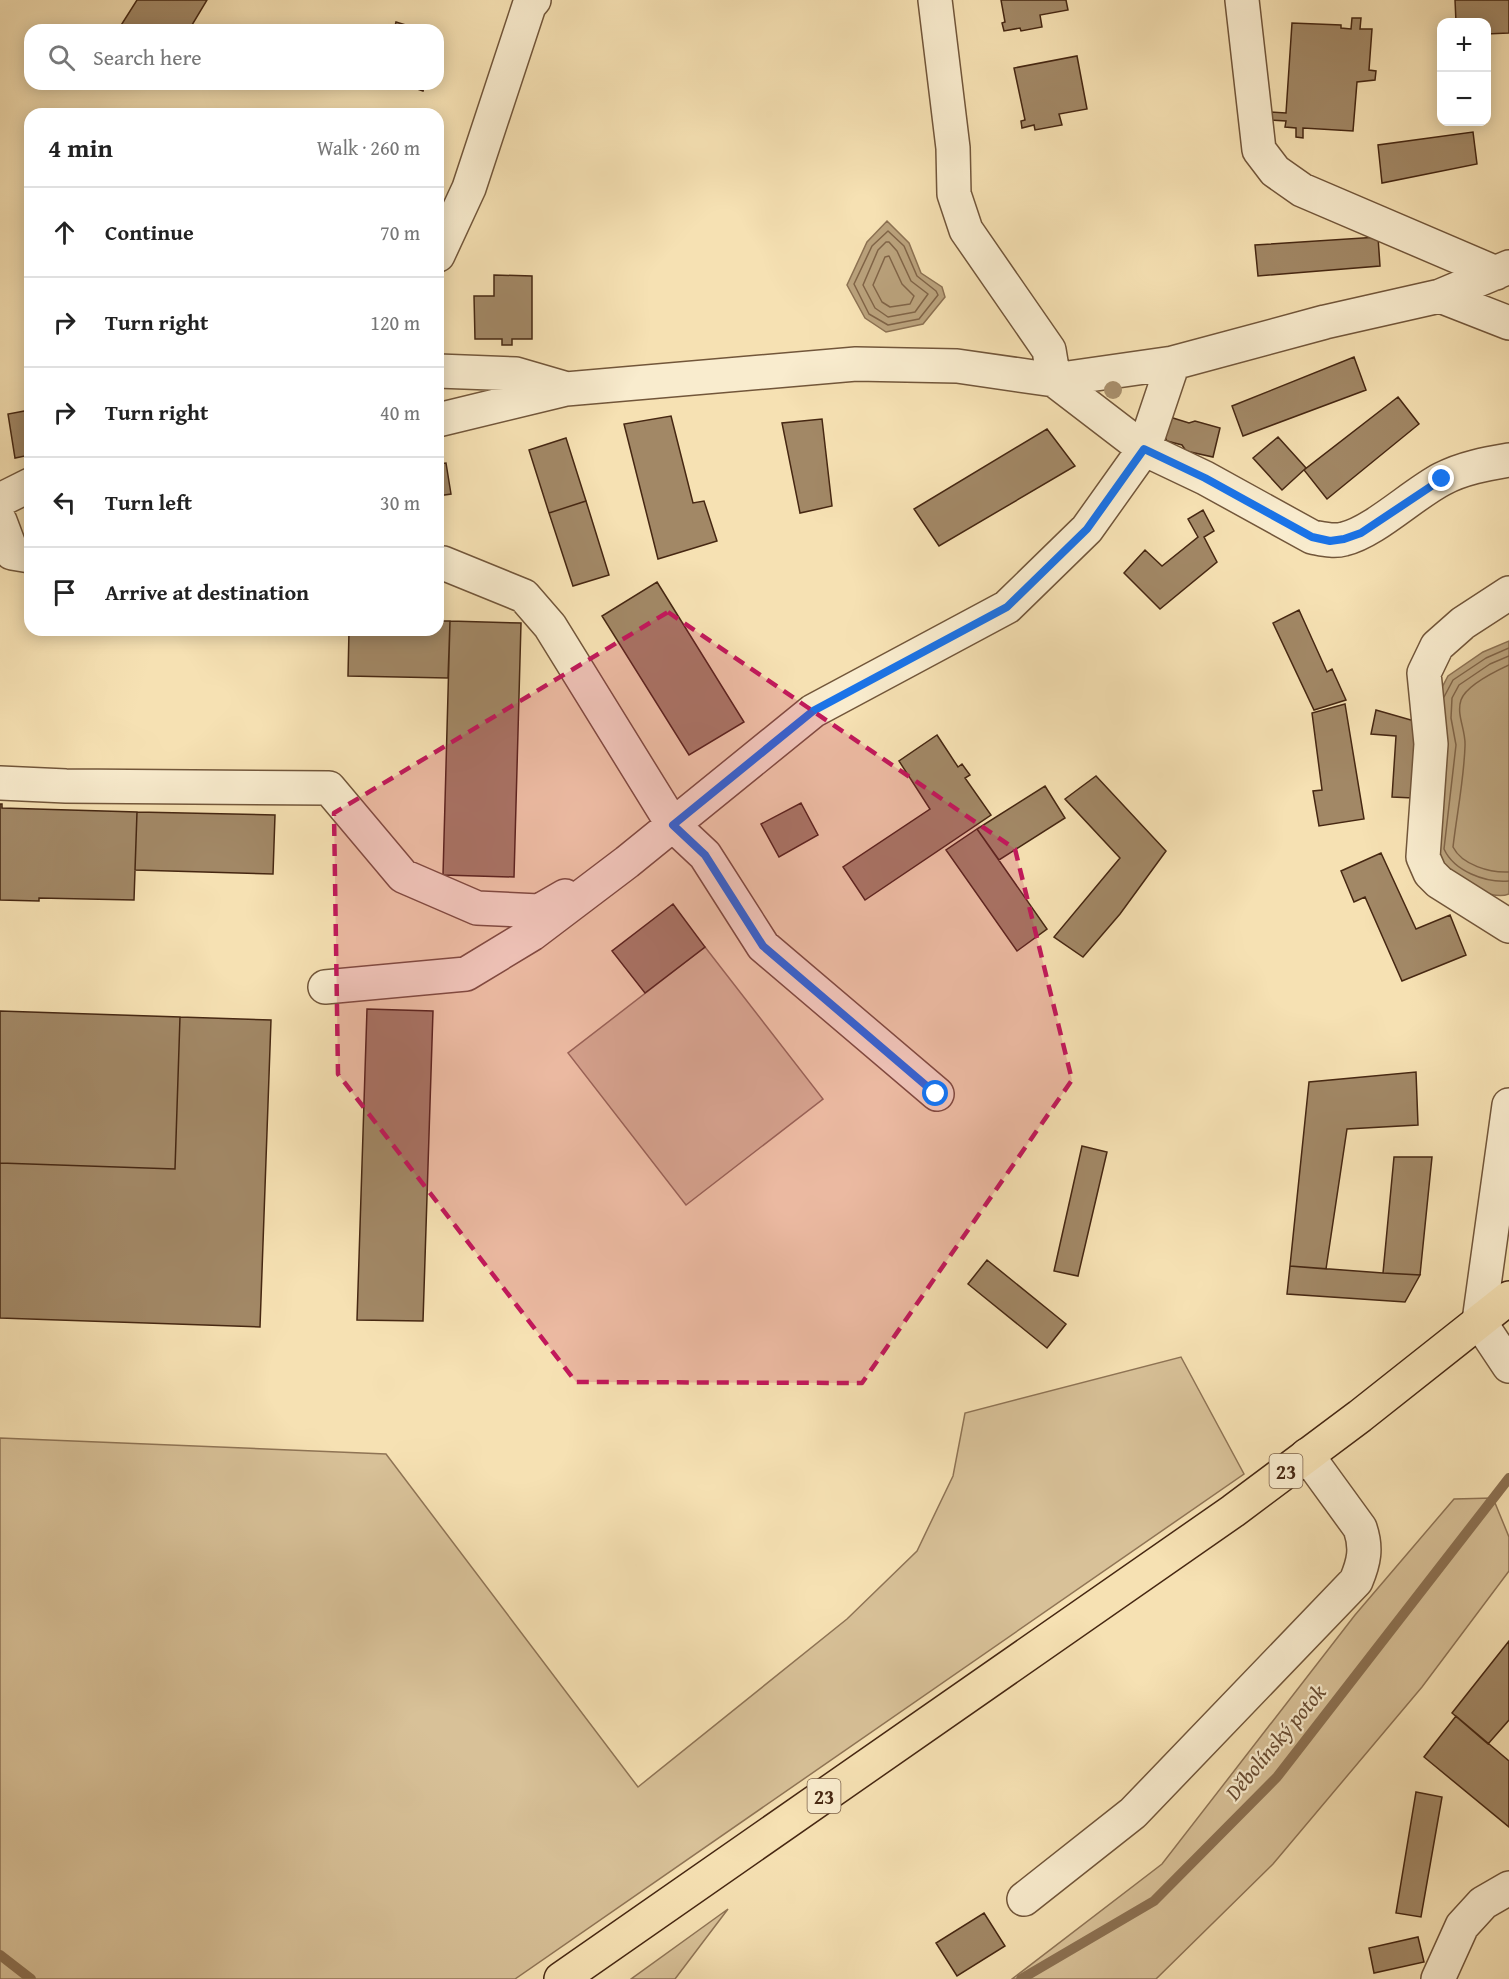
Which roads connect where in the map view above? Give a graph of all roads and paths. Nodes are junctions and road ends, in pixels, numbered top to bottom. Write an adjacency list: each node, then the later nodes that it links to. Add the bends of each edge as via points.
1 (534, 0): 4 (street, via 470,188)
2 (935, 0): 10 (street, via 953,148 954,194 966,230 1049,350)
3 (1242, 0): 5 (street, via 1259,150 1275,171 1302,190)
4 (444, 242)
5 (1503, 270): 6 (street)
6 (1440, 296): 7 (street); 8 (street)
7 (1509, 323)
8 (1173, 363): 10 (street); 13 (street)
9 (444, 371): 11 (street, via 516,374)
10 (1054, 380): 11 (street, via 957,366 856,364); 13 (street)
11 (566, 389): 12 (street)
12 (444, 419)
13 (1144, 449): 14 (street, via 1312,537 1330,541 1361,533 1442,479 1467,468); 24 (street, via 1087,529 1007,607 813,711)
14 (1509, 460)
15 (24, 487): 16 (street)
16 (0, 500)
17 (24, 503): 18 (street)
18 (0, 508)
19 (0, 521): 20 (street, via 12,553)
20 (24, 555)
21 (444, 563): 24 (street, via 524,596 550,626)
22 (1509, 593): 26 (street, via 1463,623 1437,646 1424,673 1431,744 1423,857 1439,882)
23 (0, 783): 25 (street, via 329,788 403,876 477,908 539,911)
24 (673, 825): 25 (street); 28 (street, via 705,855 763,946)
25 (627, 862): 27 (street, via 532,934 466,974)
26 (1509, 926)
27 (325, 987)
28 (936, 1094)
29 (1509, 1105): 31 (street)
30 (1509, 1298): 31 (main road, 23)
31 (1479, 1321): 32 (street); 33 (main road, 23)
32 (1509, 1366)
33 (1307, 1455): 35 (street, via 1360,1528 1365,1561 1356,1581 1133,1813); 36 (main road, 23, via 1233,1511)
34 (1509, 1888): 37 (street, via 1483,1902 1462,1926)
35 (1024, 1899)
36 (561, 1979)
37 (1438, 1979)

